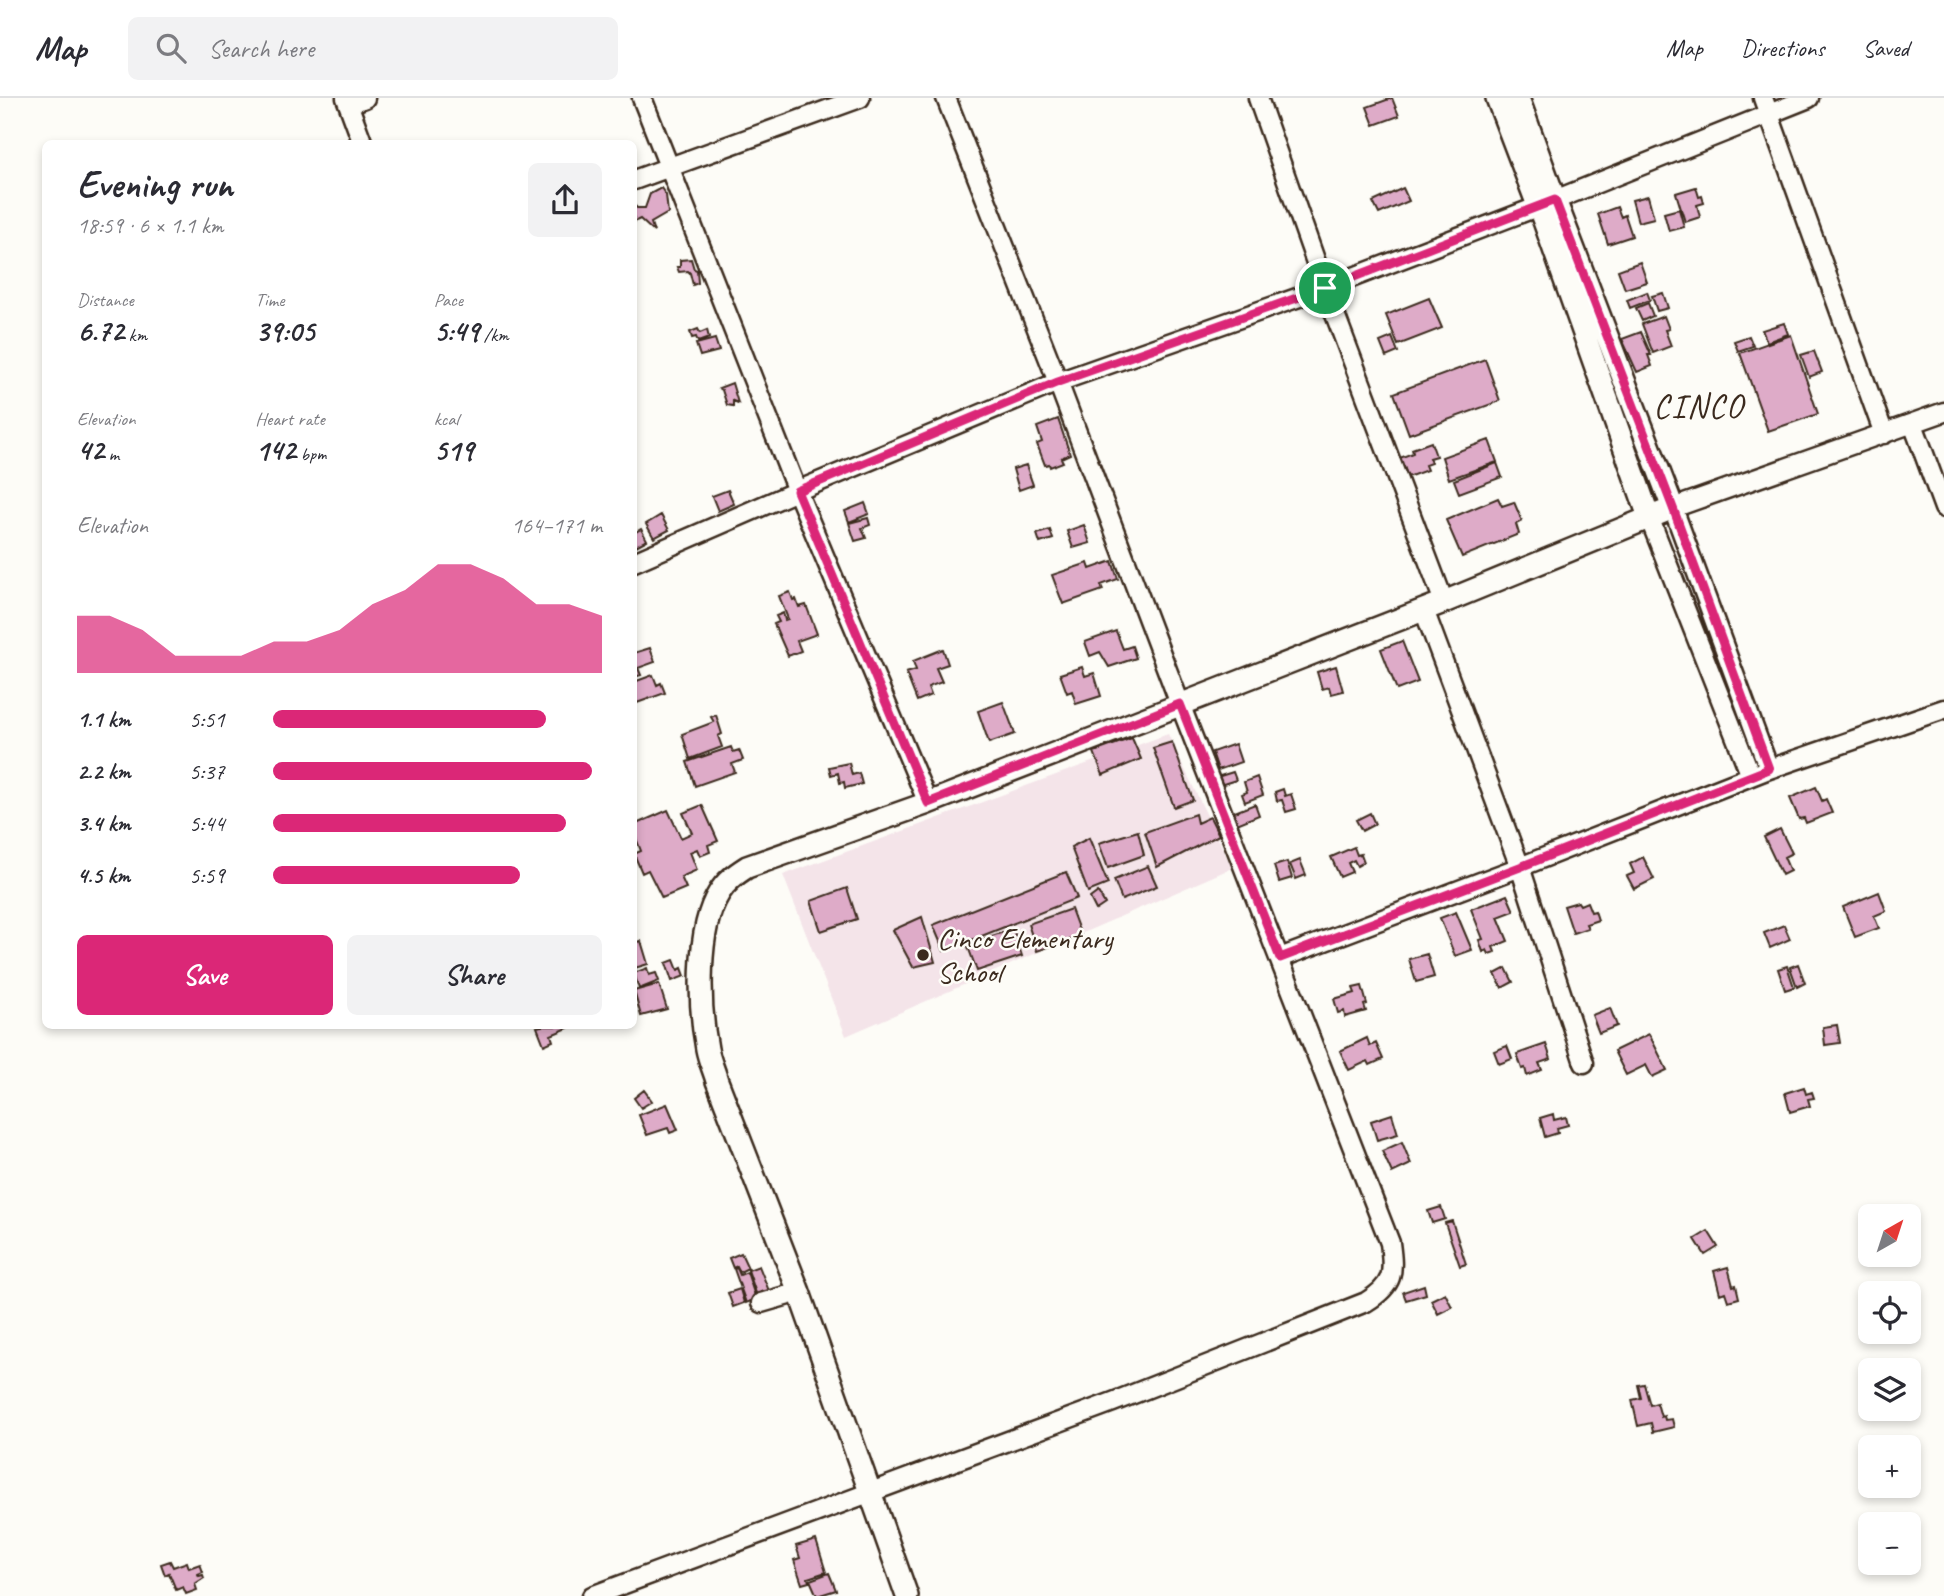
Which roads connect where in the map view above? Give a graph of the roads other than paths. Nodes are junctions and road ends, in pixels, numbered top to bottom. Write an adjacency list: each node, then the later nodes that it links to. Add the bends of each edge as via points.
1 (642, 98): 11 (street)
2 (860, 98): 11 (street)
3 (946, 98): 15 (street)
4 (1258, 98): 14 (street)
5 (1497, 98): 13 (street)
6 (1518, 98): 13 (street)
7 (1809, 98): 9 (street)
8 (354, 100): 10 (street)
9 (1766, 106): 13 (street); 18 (street)
10 (362, 140)
11 (669, 168): 12 (street); 19 (street)
12 (637, 179)
13 (1546, 203): 14 (street); 20 (street); 22 (street)
14 (1325, 288): 15 (street); 24 (street)
15 (1058, 382): 19 (street); 26 (street)
16 (1944, 412): 17 (street)
17 (1913, 424): 18 (street); 21 (street)
18 (1884, 434): 20 (street)
19 (797, 491): 23 (street); 30 (street)
20 (1673, 508): 22 (street); 28 (street)
21 (1944, 508)
22 (1649, 517): 24 (street); 29 (street)
23 (637, 561)
24 (1444, 602): 25 (street)
25 (1424, 610): 26 (street); 31 (street)
26 (1180, 704): 30 (street); 32 (street)
27 (1944, 709): 28 (street)
28 (1769, 769): 29 (street)
29 (1751, 776): 31 (street)
30 (928, 803): 34 (street, via 747,867 730,878 718,894 705,930 702,972 708,1051)
31 (1520, 867): 32 (street); 33 (street)
32 (1280, 958): 36 (street, via 1390,1243 1389,1283 1366,1302)
33 (1584, 1063)
34 (799, 1292): 35 (street); 36 (street)
35 (761, 1303)
36 (870, 1493): 37 (street); 38 (street)
37 (592, 1596)
38 (907, 1596)

